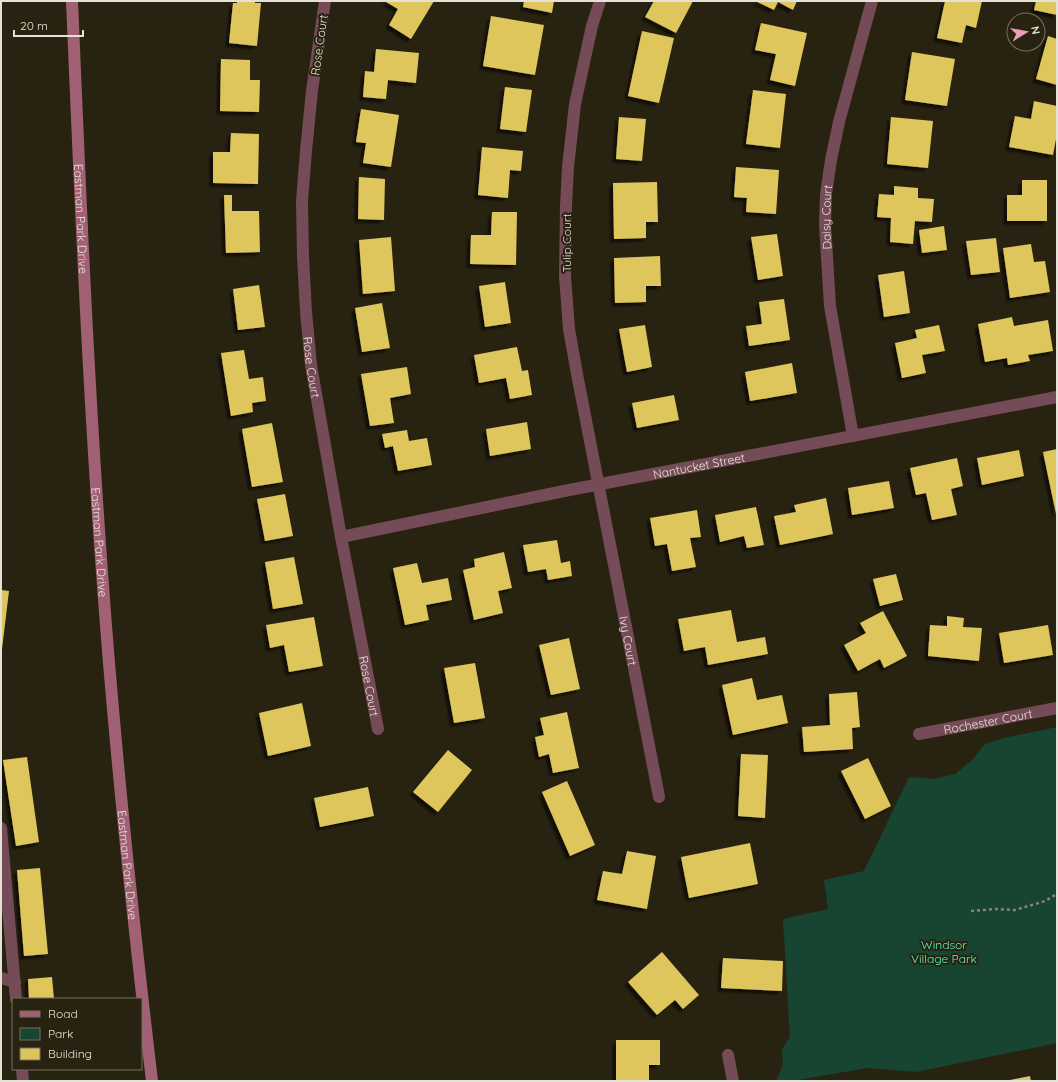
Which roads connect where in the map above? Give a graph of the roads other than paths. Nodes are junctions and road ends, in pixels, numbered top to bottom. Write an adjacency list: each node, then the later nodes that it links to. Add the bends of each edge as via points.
1 (72, 1): 20 (street, Eastman Park Drive, via 83,255 102,571 122,812)
2 (325, 1): 8 (street, Rose Court, via 306,152 302,201 303,256 311,365)
3 (600, 1): 7 (street, Tulip Court, via 575,104 568,167 565,269 569,329)
4 (872, 1): 6 (street, Daisy Court, via 839,122 826,194 825,224 830,306)
5 (1057, 397): 6 (street, Nantucket Street)
6 (853, 436): 7 (street, Nantucket Street)
7 (598, 486): 8 (street, Nantucket Street); 12 (street, Ivy Court)
8 (341, 537): 10 (street, Rose Court)
9 (1057, 708): 11 (street, Rochester Court)
10 (378, 729)
11 (919, 734)
12 (659, 797)
13 (1, 828): 15 (street)
14 (1, 978): 15 (street)
15 (15, 982): 16 (street)
16 (16, 998)
17 (728, 1055): 21 (street)
18 (22, 1070): 19 (street)
19 (23, 1081)
20 (152, 1081)
21 (733, 1081)

